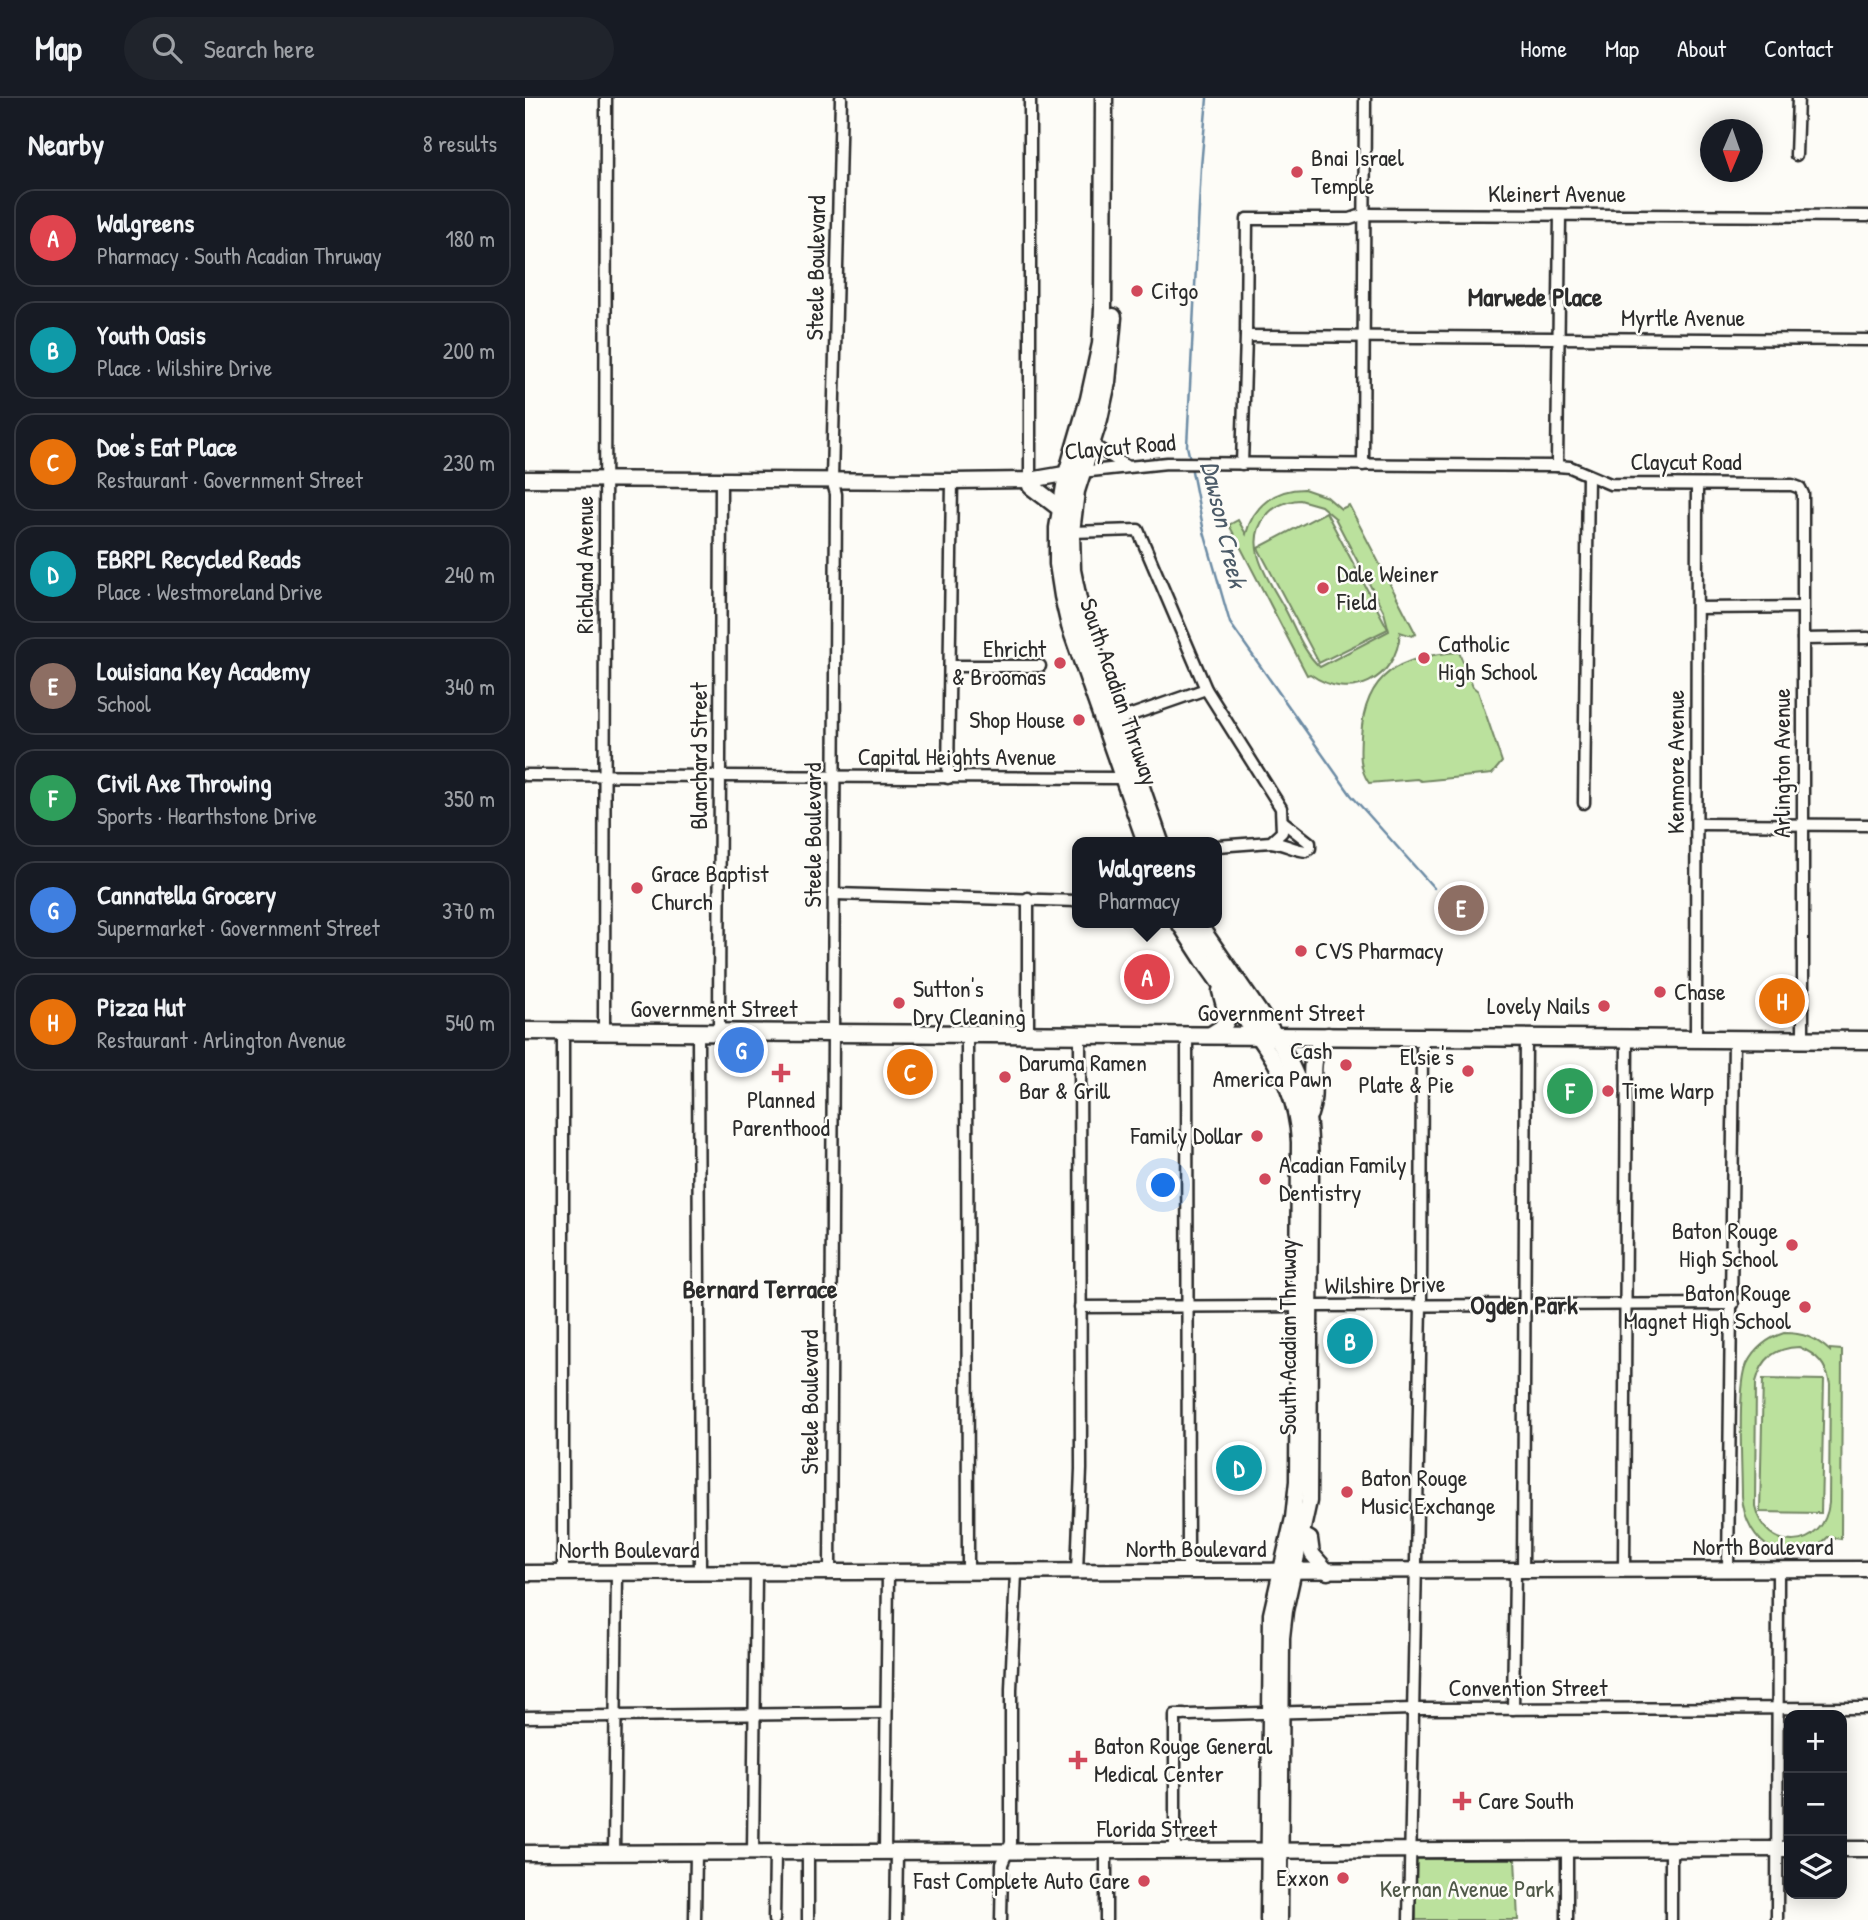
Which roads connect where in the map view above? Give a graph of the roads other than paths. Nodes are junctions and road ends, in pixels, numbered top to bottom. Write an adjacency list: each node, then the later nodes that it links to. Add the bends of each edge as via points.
1 (606, 98): 24 (street, Richland Avenue)
2 (841, 98): 26 (street, Steele Boulevard)
3 (1030, 98): 27 (street)
4 (1104, 98): 21 (main road, South Acadian Thruway, via 1102,335)
5 (1114, 98): 16 (main road, South Acadian Thruway, via 1112,345 1102,406)
6 (1365, 98): 9 (street)
7 (1798, 98): 8 (street)
8 (1796, 155)
9 (1365, 214): 10 (street, Kleinert Avenue); 12 (street, Kleinert Avenue, via 1350,219 1247,219); 13 (street)
10 (1560, 215): 11 (street, Kleinert Avenue); 14 (street)
11 (1868, 216)
12 (1246, 336): 13 (street, Myrtle Avenue); 17 (street)
13 (1363, 338): 14 (street, Myrtle Avenue); 18 (street)
14 (1559, 338): 15 (street, Myrtle Avenue); 20 (street)
15 (1868, 340)
16 (1090, 443): 19 (street); 21 (main road, South Acadian Thruway)
17 (1242, 464): 18 (street, Claycut Road); 19 (street, Claycut Road)
18 (1363, 465): 20 (street, Claycut Road)
19 (1127, 466): 21 (street, Claycut Road)
20 (1557, 466): 22 (street, Claycut Road)
21 (1074, 473): 27 (main road, Claycut Road); 31 (main road, South Acadian Thruway); 32 (main road, South Acadian Thruway)
22 (1588, 475): 29 (street, Claycut Road, via 1610,484); 47 (street)
23 (525, 479): 24 (main road, Claycut Road)
24 (607, 479): 25 (main road, Claycut Road); 43 (street, Richland Avenue)
25 (721, 480): 26 (main road, Claycut Road); 44 (street, Blanchard Street)
26 (832, 480): 28 (main road, Claycut Road); 45 (street, Steele Boulevard, via 837,494)
27 (1030, 480): 28 (main road, Claycut Road); 31 (main road, via 1031,486)
28 (952, 481): 37 (street)
29 (1697, 485): 30 (street, Claycut Road); 34 (street, Kenmore Avenue)
30 (1800, 488): 33 (street, Arlington Avenue)
31 (1060, 508): 40 (main road, South Acadian Thruway, via 1058,556 1063,596 1073,636)
32 (1071, 532): 39 (street, via 1138,530); 40 (main road, South Acadian Thruway, via 1077,600)
33 (1802, 607): 34 (street); 36 (street, Arlington Avenue)
34 (1697, 608): 48 (street, Kenmore Avenue)
35 (1868, 638): 36 (street)
36 (1803, 639): 49 (street, Arlington Avenue)
37 (950, 666): 38 (street); 46 (street)
38 (1040, 666)
39 (1206, 689): 40 (street); 51 (street, via 1281,808)
40 (1111, 722): 41 (main road, South Acadian Thruway)
41 (1128, 772): 46 (street, Capital Heights Avenue, via 1118,779); 52 (main road, South Acadian Thruway); 53 (main road, South Acadian Thruway)
42 (525, 775): 43 (street, Capital Heights Avenue)
43 (605, 775): 44 (street, Capital Heights Avenue); 64 (street, Richland Avenue)
44 (720, 775): 45 (street, Capital Heights Avenue); 66 (street, Blanchard Street)
45 (834, 777): 46 (street, Capital Heights Avenue); 56 (street, Steele Boulevard)
46 (948, 778)
47 (1584, 803)
48 (1697, 824): 49 (street); 79 (street, Kenmore Avenue)
49 (1803, 824): 50 (street); 81 (street, Arlington Avenue)
50 (1868, 825)
51 (1282, 826): 54 (street); 54 (street, via 1305,838 1310,848 1306,851)
52 (1145, 837)
53 (1158, 837)
54 (1271, 842): 55 (street)
55 (1222, 846)
56 (835, 894): 57 (street); 67 (street, Steele Boulevard)
57 (1028, 898): 58 (street); 69 (street)
58 (1072, 901)
59 (1183, 928): 61 (main road, South Acadian Thruway)
60 (1199, 928): 74 (main road, South Acadian Thruway)
61 (1217, 979): 72 (main road, via 1228,1017); 73 (main road, South Acadian Thruway)
62 (525, 1031): 63 (main road, Government Street)
63 (563, 1031): 64 (main road, Government Street); 106 (street)
64 (604, 1031): 65 (main road, Government Street)
65 (698, 1032): 66 (main road, Government Street); 99 (street)
66 (719, 1032): 67 (main road, Government Street)
67 (833, 1032): 68 (main road, Government Street); 100 (street, Steele Boulevard)
68 (967, 1034): 69 (main road, Government Street); 110 (street)
69 (1028, 1034): 70 (main road, Government Street)
70 (1080, 1034): 71 (main road, Government Street); 90 (street)
71 (1187, 1035): 72 (main road, Government Street); 88 (street)
72 (1211, 1035): 73 (main road, Government Street)
73 (1258, 1036): 74 (main road, Government Street); 89 (main road, South Acadian Thruway, via 1282,1071 1296,1115)
74 (1275, 1036): 75 (main road, Government Street); 83 (main road, South Acadian Thruway, via 1299,1078)
75 (1328, 1036): 76 (main road, Government Street); 83 (main road, via 1314,1051)
76 (1422, 1036): 77 (main road, Government Street); 86 (street)
77 (1525, 1037): 78 (main road, Government Street); 87 (street)
78 (1627, 1038): 79 (main road, Government Street); 84 (street)
79 (1696, 1039): 80 (main road, Government Street)
80 (1734, 1039): 81 (main road, Government Street); 85 (street)
81 (1803, 1040): 82 (main road, Government Street)
82 (1868, 1040)
83 (1309, 1114): 89 (main road, South Acadian Thruway)
84 (1627, 1304): 85 (street, Wilshire Drive); 87 (street, Wilshire Drive); 96 (street)
85 (1733, 1304): 97 (street)
86 (1421, 1305): 87 (street, Wilshire Drive); 89 (street, Wilshire Drive); 94 (street)
87 (1524, 1305): 95 (street)
88 (1188, 1306): 89 (street, Wilshire Drive); 90 (street, Wilshire Drive); 93 (street)
89 (1305, 1306): 91 (main road, South Acadian Thruway, via 1309,1501); 103 (main road, South Acadian Thruway, via 1297,1481)
90 (1080, 1307): 101 (street)
91 (1303, 1535): 103 (main road, South Acadian Thruway); 104 (main road, via 1310,1539 1314,1559)
92 (1868, 1569): 98 (main road, North Boulevard)
93 (1188, 1571): 101 (main road, North Boulevard); 102 (main road, North Boulevard)
94 (1417, 1571): 95 (main road, North Boulevard); 104 (main road, North Boulevard); 114 (street)
95 (1519, 1571): 96 (main road, North Boulevard); 115 (street)
96 (1624, 1571): 97 (main road, North Boulevard)
97 (1728, 1571): 98 (main road, North Boulevard)
98 (1778, 1571): 116 (street)
99 (700, 1572): 107 (main road, North Boulevard); 108 (main road, North Boulevard)
100 (830, 1572): 108 (main road, North Boulevard); 109 (main road, North Boulevard)
101 (1077, 1572): 111 (main road, North Boulevard)
102 (1243, 1572): 103 (main road, North Boulevard); 112 (main road, via 1265,1584)
103 (1287, 1572): 104 (main road, North Boulevard); 112 (main road); 117 (main road)
104 (1328, 1572)
105 (525, 1573): 106 (main road, North Boulevard)
106 (563, 1573): 107 (main road, North Boulevard)
107 (617, 1573): 120 (street)
108 (756, 1573): 119 (street)
109 (888, 1573): 110 (main road, North Boulevard); 118 (street)
110 (968, 1573): 111 (main road, North Boulevard)
111 (1016, 1573): 130 (street, via 1011,1843)
112 (1273, 1600): 117 (main road)
113 (1868, 1708): 116 (street, Convention Street)
114 (1413, 1709): 115 (street, Convention Street); 117 (street, Convention Street); 126 (street)
115 (1513, 1709): 116 (street, Convention Street)
116 (1777, 1709): 123 (street)
117 (1275, 1712): 128 (street, Convention Street, via 1183,1715); 129 (main road)
118 (886, 1713): 119 (street); 138 (street)
119 (754, 1714): 120 (street); 135 (street)
120 (615, 1715): 121 (street); 133 (street)
121 (525, 1717)
122 (1567, 1849): 126 (main road, Florida Street); 127 (main road, Florida Street); 148 (street)
123 (1783, 1849): 127 (main road, Florida Street); 150 (street)
124 (1847, 1849): 125 (main road)
125 (1868, 1849)
126 (1411, 1850): 129 (main road, Florida Street); 147 (street)
127 (1671, 1850): 149 (street)
128 (1175, 1851): 129 (main road, Florida Street); 131 (main road, Florida Street)
129 (1275, 1851): 145 (main road); 146 (main road)
130 (1007, 1852): 131 (main road, Florida Street); 138 (main road, Florida Street); 143 (street, via 1002,1864)
131 (1106, 1852): 144 (street)
132 (525, 1853): 133 (main road, Florida Street)
133 (614, 1853): 134 (main road, Florida Street)
134 (696, 1853): 135 (main road, Florida Street); 139 (street)
135 (753, 1853): 136 (main road, Florida Street)
136 (775, 1853): 137 (main road, Florida Street); 140 (street)
137 (809, 1853): 138 (main road, Florida Street); 141 (street)
138 (891, 1853): 142 (street)
139 (695, 1920)
140 (774, 1920)
141 (808, 1920)
142 (896, 1920)
143 (1001, 1920)
144 (1106, 1920)
145 (1268, 1920)
146 (1280, 1920)
147 (1409, 1920)
148 (1567, 1920)
149 (1671, 1920)
150 (1777, 1920)

